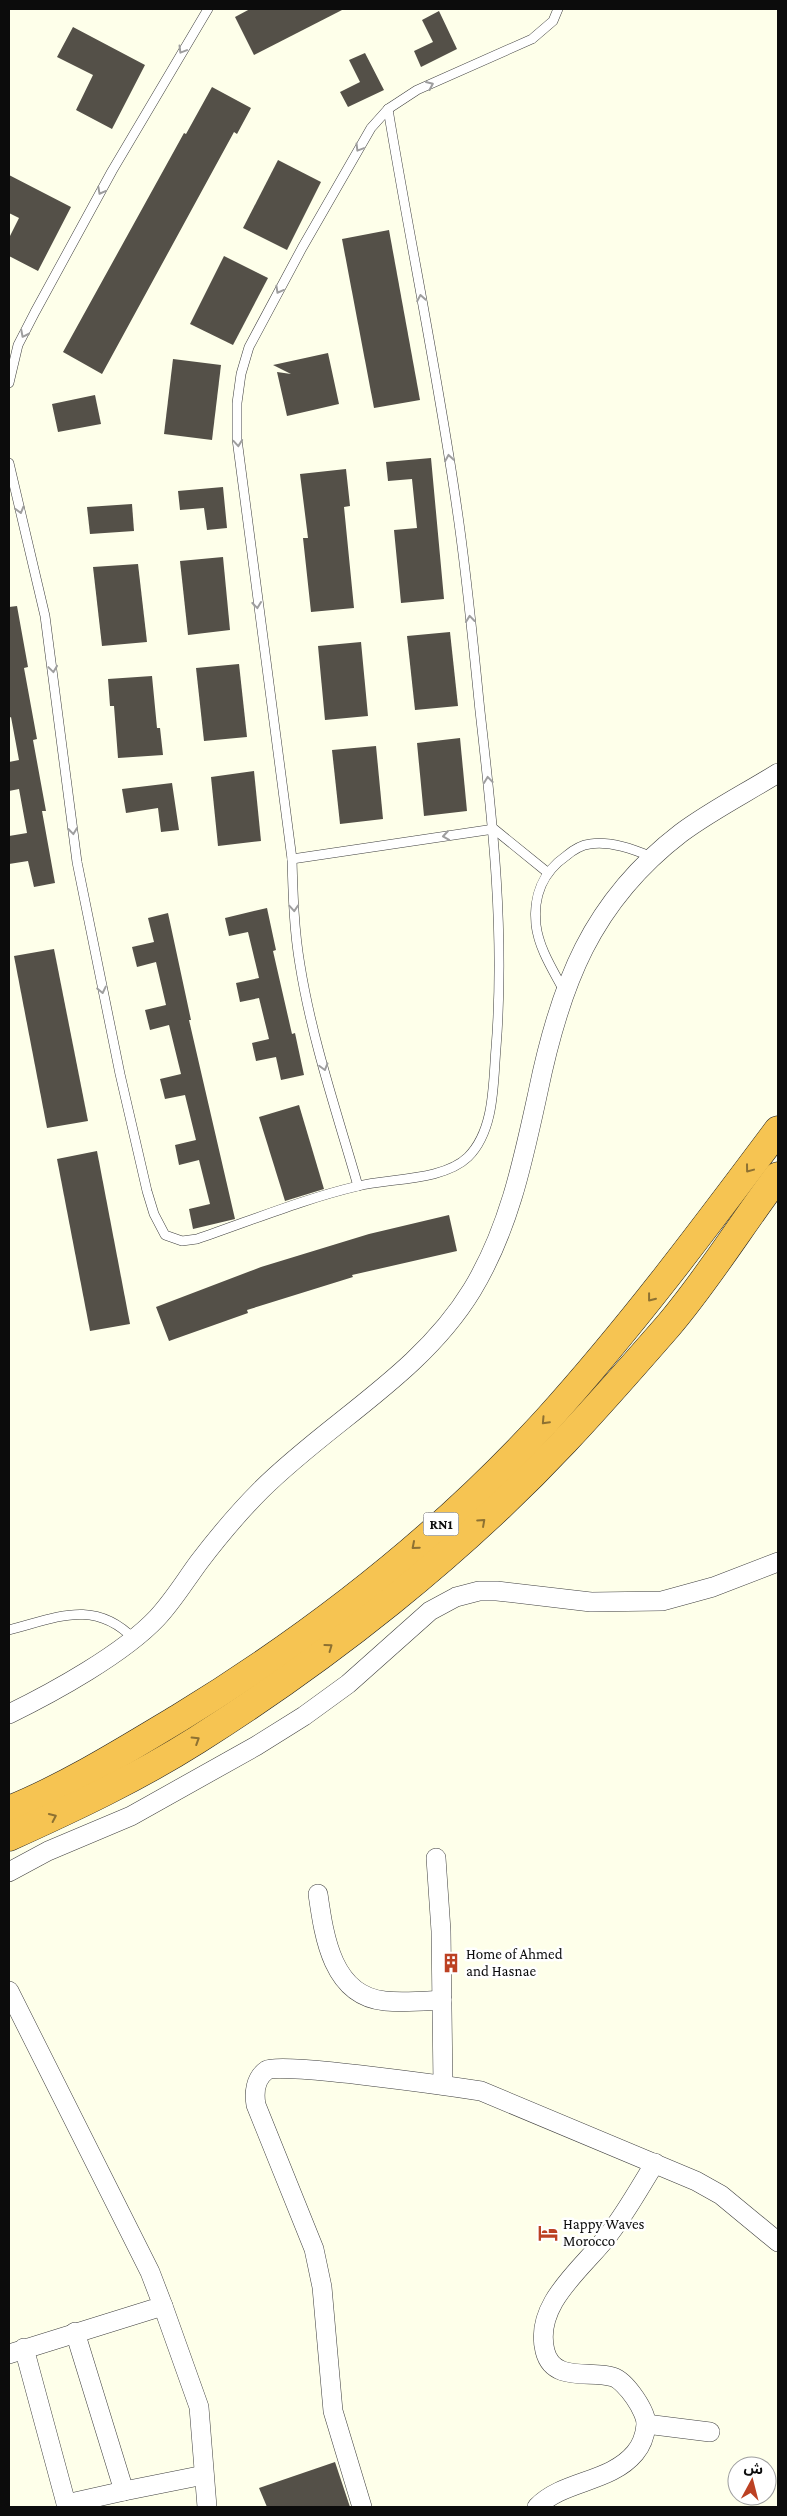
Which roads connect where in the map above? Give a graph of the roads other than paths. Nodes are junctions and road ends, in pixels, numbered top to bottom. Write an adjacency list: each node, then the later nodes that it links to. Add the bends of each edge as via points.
1 (208, 9): 4 (lane, one-way to 4, via 117,162 35,312 18,345)
2 (558, 9): 3 (lane, one-way to 2, via 417,90 532,38 553,22)
3 (388, 109): 7 (lane, one-way to 3, via 457,508); 9 (lane, one-way to 9, via 361,144 249,347 237,403 237,439 245,514)
4 (9, 383)
5 (9, 463): 14 (lane, one-way to 14, via 45,616 77,862 98,971 148,1191 160,1227 173,1239 197,1239)
6 (778, 773): 8 (street, via 720,806)
7 (494, 829): 9 (lane, one-way to 9); 10 (lane); 14 (lane, via 500,955 499,1014 490,1111 484,1129 466,1159 450,1168)
8 (652, 857): 10 (lane, via 630,847 588,844 576,849); 11 (street, via 605,911)
9 (292, 859): 14 (lane, one-way to 14, via 293,909 300,965 314,1030)
10 (547, 872): 11 (lane, via 536,903 536,925 541,946)
11 (564, 991): 17 (street, via 507,1218 472,1290 427,1348 262,1489 212,1545 158,1617)
12 (778, 1130): 19 (highway, RN1, one-way to 19, via 650,1300 546,1420 460,1507 301,1638 126,1750)
13 (778, 1176): 20 (highway, RN1, one-way to 13, via 84,1803 195,1741 280,1683 421,1577 487,1518 571,1435 670,1323)
14 (358, 1186)
15 (778, 1562): 22 (street, via 713,1587 662,1601 591,1602 497,1591 479,1591 456,1597 430,1611 348,1684 264,1741 131,1816 48,1851)
16 (9, 1630): 17 (lane, via 50,1618 80,1614 111,1620)
17 (134, 1639): 18 (street, via 42,1698)
18 (9, 1714)
19 (9, 1810)
20 (9, 1837)
21 (436, 1858): 25 (street)
22 (9, 1872)
23 (318, 1894): 25 (street, via 332,1957 340,1973 356,1990 384,2001)
24 (9, 1991): 29 (street, via 150,2272)
25 (442, 2000): 26 (street)
26 (442, 2085): 27 (street, via 481,2091); 38 (street, via 278,2067 268,2069 260,2076 255,2095 266,2132 314,2249 322,2287 333,2411)
27 (655, 2163): 28 (street, via 720,2195); 32 (street, via 610,2234 564,2286 545,2323 543,2340 546,2353 558,2370 614,2377 625,2384)
28 (778, 2242)
29 (163, 2306): 30 (street); 34 (street, via 199,2407)
30 (76, 2332): 31 (street); 35 (street)
31 (16, 2351): 36 (street)
32 (646, 2424): 33 (street); 39 (street, via 635,2454 621,2465 543,2500)
33 (710, 2432)
34 (204, 2475): 35 (street); 37 (street)
35 (124, 2491): 36 (street)
36 (67, 2505)
37 (207, 2507)
38 (362, 2507)
39 (537, 2507)

